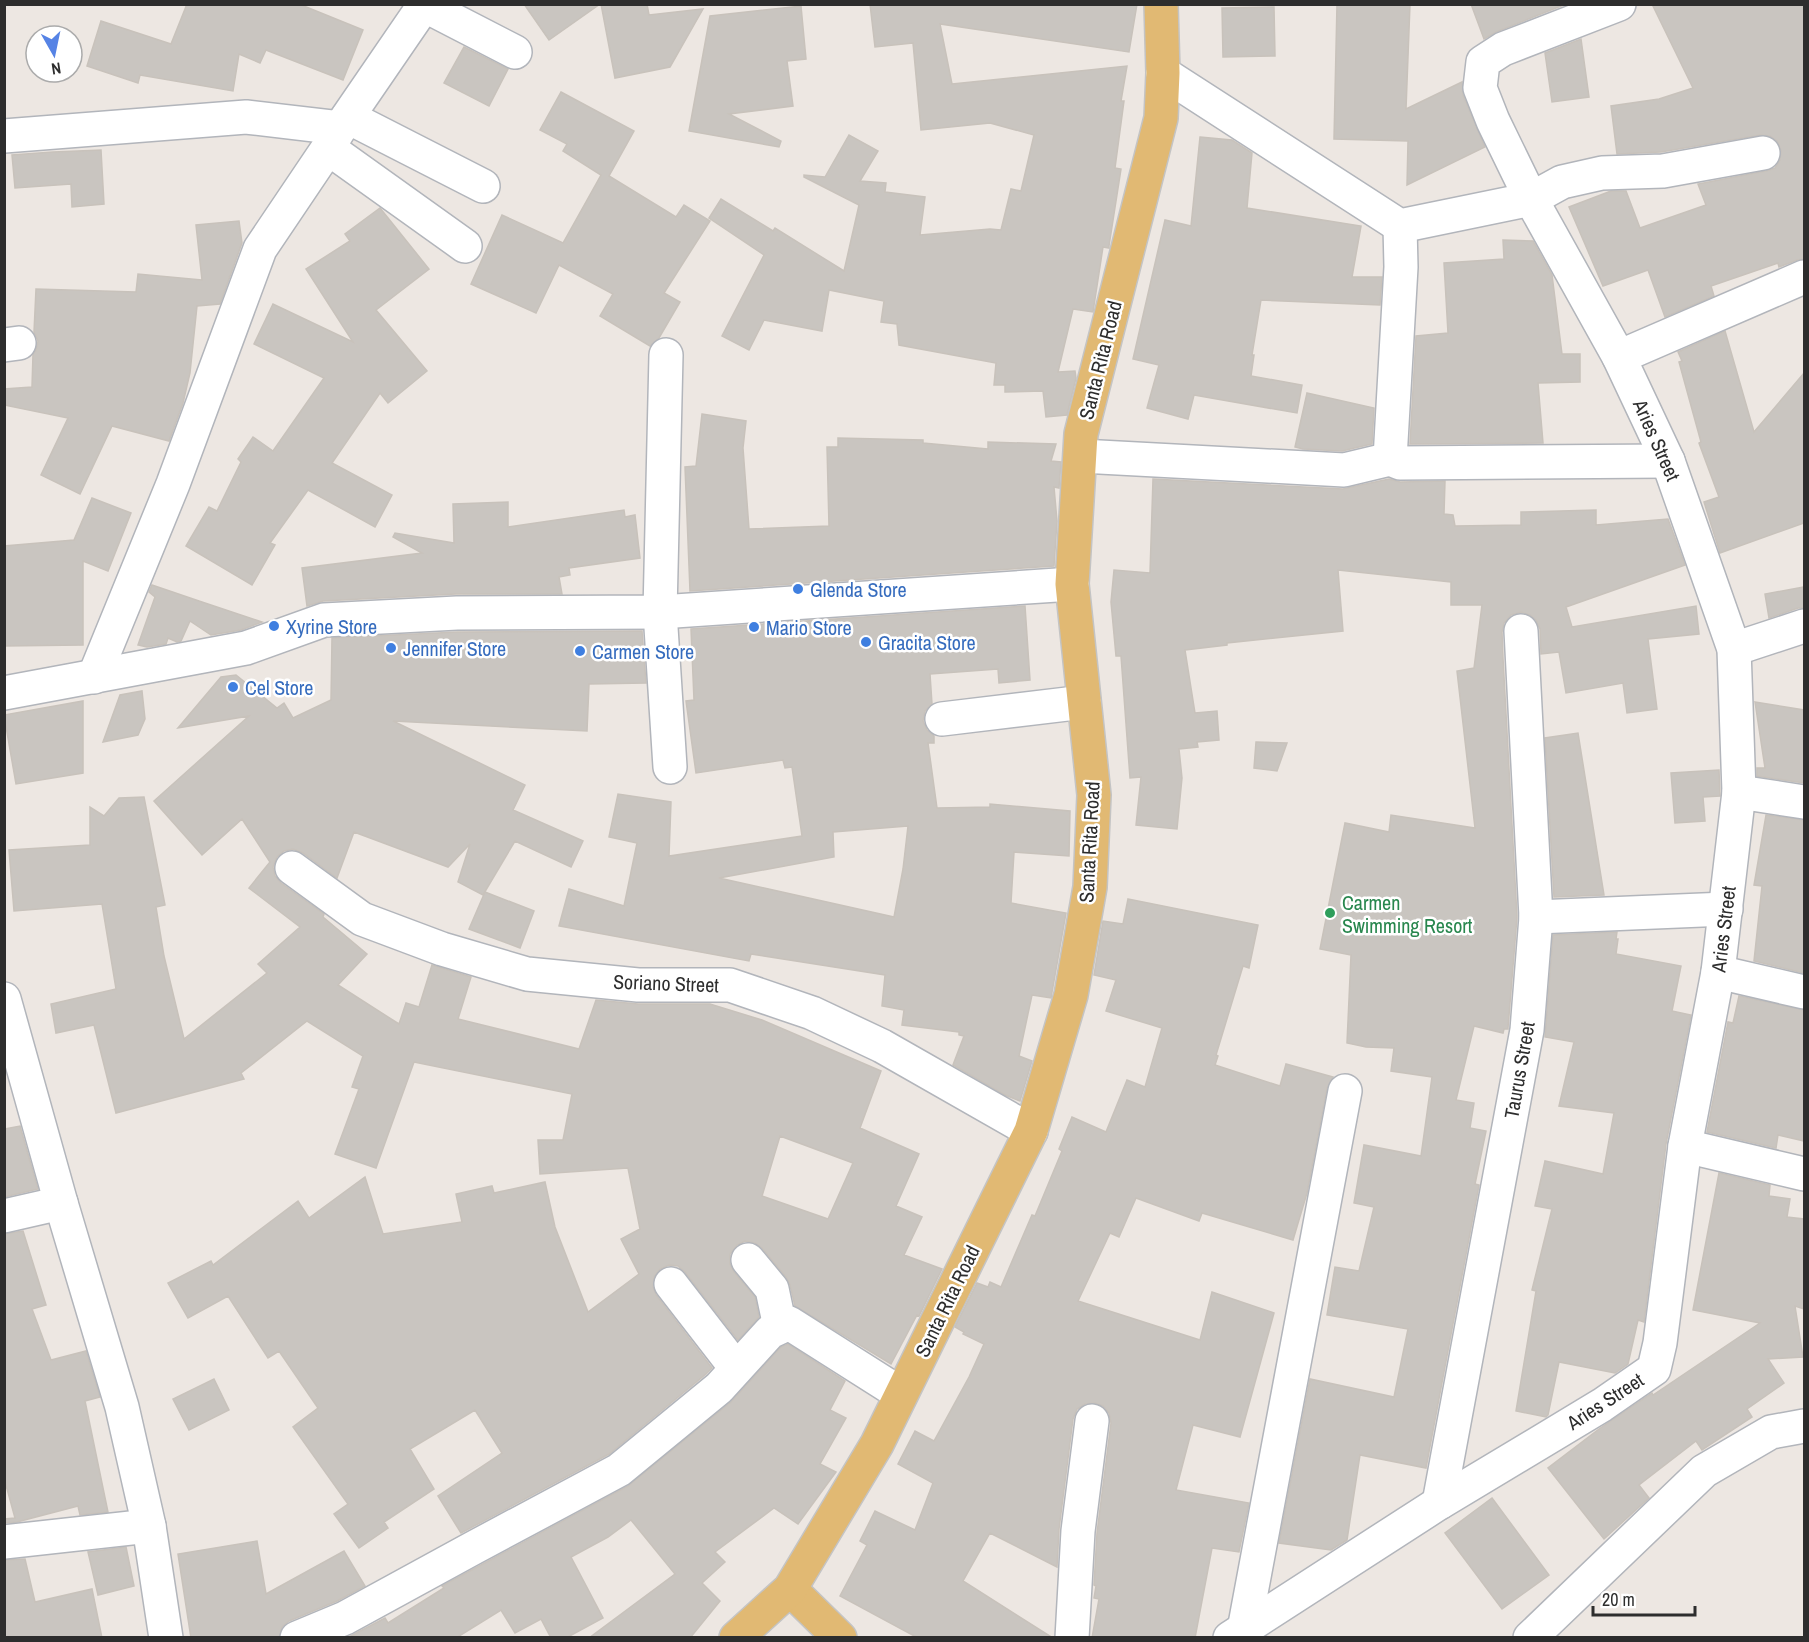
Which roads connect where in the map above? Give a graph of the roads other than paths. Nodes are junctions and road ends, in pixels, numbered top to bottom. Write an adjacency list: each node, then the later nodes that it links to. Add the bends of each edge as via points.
1 (1161, 4): 5 (main road, Santa Rita Road)
2 (1619, 4): 10 (street, Aries Street, via 1503,49 1483,62 1480,88)
3 (423, 5): 4 (street); 6 (street)
4 (514, 52)
5 (1163, 73): 11 (street); 16 (main road, Santa Rita Road, via 1161,118 1082,434)
6 (338, 131): 7 (street, via 246,117); 9 (street); 12 (street); 24 (street, via 260,249 173,484)
7 (4, 136)
8 (1763, 153): 10 (street, via 1663,171 1602,173 1562,182)
9 (483, 186)
10 (1531, 199): 11 (street); 15 (street, Aries Street)
11 (1400, 226): 17 (street)
12 (465, 246)
13 (1804, 277): 15 (street)
14 (666, 355): 20 (street)
15 (1619, 357): 18 (street, Aries Street)
16 (1081, 456): 17 (street, via 1344,470); 19 (main road, Santa Rita Road)
17 (1390, 459): 18 (street, via 1400,463)
18 (1668, 461): 23 (street, Aries Street)
19 (1072, 584): 20 (street); 26 (main road, Santa Rita Road)
20 (660, 612): 24 (street, via 457,612 324,620 246,648); 28 (street)
21 (1804, 626): 23 (street)
22 (1521, 631): 33 (street, Taurus Street)
23 (1734, 649): 29 (street, Aries Street)
24 (94, 677): 25 (street)
25 (4, 693)
26 (1084, 702): 27 (street); 38 (main road, Santa Rita Road, via 1094,795 1090,887 1071,995)
27 (942, 719)
28 (670, 767)
29 (1739, 792): 30 (street); 32 (street, Aries Street)
30 (1804, 802)
31 (292, 868): 38 (street, Soriano Street, via 362,919 442,949 527,974 638,985 730,985 812,1013 882,1046)
32 (1726, 909): 33 (street); 34 (street, Aries Street)
33 (1536, 917): 50 (street, Taurus Street, via 1527,1030)
34 (1719, 972): 35 (street); 39 (street, Aries Street)
35 (1804, 992)
36 (4, 999): 41 (street)
37 (1345, 1091): 54 (street)
38 (1031, 1131): 47 (main road, Santa Rita Road)
39 (1685, 1146): 40 (street); 50 (street, Aries Street, via 1660,1343 1653,1369 1602,1405)
40 (1804, 1174)
41 (61, 1203): 42 (street); 51 (street, via 122,1407)
42 (4, 1216)
43 (748, 1260): 45 (street, via 772,1289)
44 (671, 1284): 46 (street)
45 (780, 1328): 46 (street, via 770,1332); 47 (street, via 789,1323)
46 (736, 1368): 56 (street, via 719,1388 619,1470 345,1618)
47 (901, 1394): 53 (main road, Santa Rita Road, via 877,1444)
48 (1092, 1421): 59 (street, via 1078,1532)
49 (1804, 1426): 60 (street, via 1771,1432 1704,1471)
50 (1439, 1503): 54 (street, Aries Street)
51 (149, 1526): 52 (street); 55 (street)
52 (4, 1542)
53 (790, 1588): 57 (main road, Santa Rita Road); 58 (main road)
54 (1237, 1634)
55 (166, 1638)
56 (297, 1638)
57 (736, 1638)
58 (840, 1638)
59 (1072, 1638)
60 (1530, 1638)

